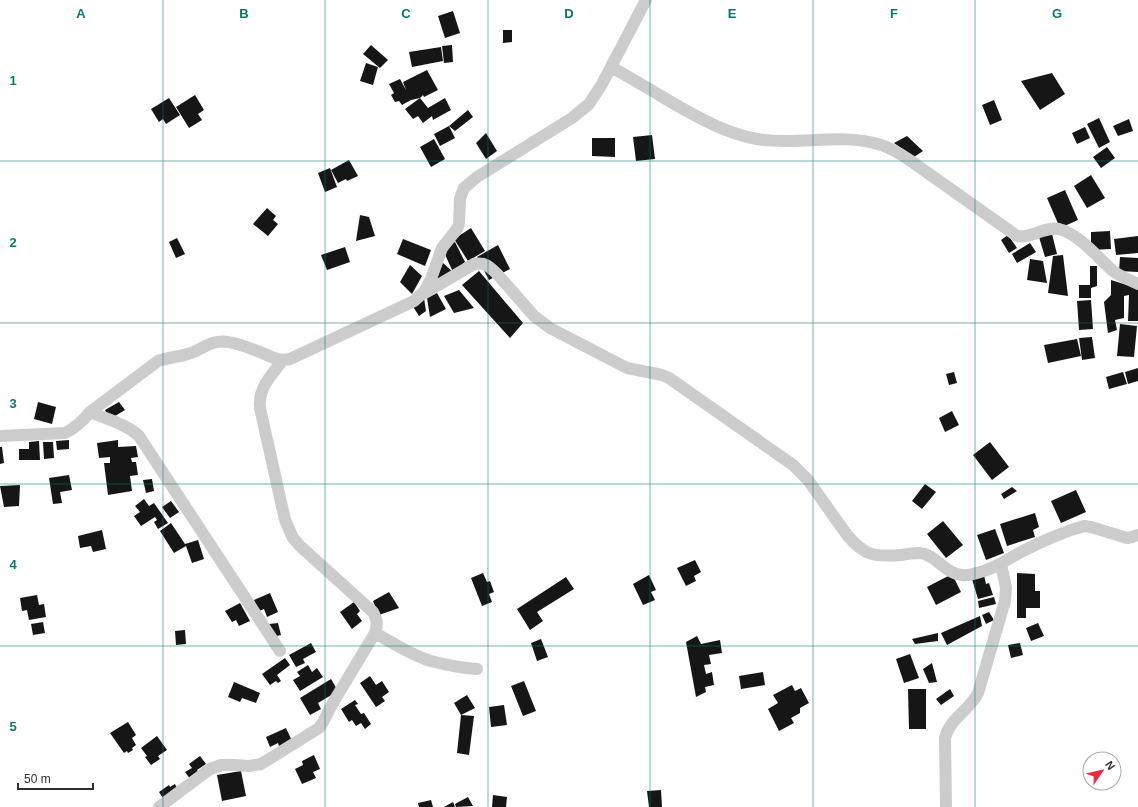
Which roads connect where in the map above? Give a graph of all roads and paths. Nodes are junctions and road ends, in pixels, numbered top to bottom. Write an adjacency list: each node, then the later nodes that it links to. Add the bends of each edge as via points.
1 (646, 0): 2 (street)
2 (611, 67): 3 (street, via 711,124 756,139 834,139 882,145 908,159 1017,236 1061,230 1071,234 1118,274); 4 (street, via 596,94 580,112 477,177 464,188 460,199 457,229 442,248 431,278)
3 (1138, 284)
4 (419, 297): 5 (street, via 298,356); 9 (street, via 474,264 486,265 534,316 550,328 627,368 668,378 793,465 808,480 847,535 867,552 882,556 926,555 956,574 963,575 986,571)
5 (283, 360): 6 (street, via 234,343 216,342 193,353 158,361); 10 (street, via 264,386 259,399 285,520 300,546 372,612 377,621)
6 (90, 412): 7 (street, via 85,419 65,433); 11 (street, via 126,426 139,436)
7 (0, 436)
8 (1138, 535): 9 (street, via 1126,538 1084,526 1031,546)
9 (1001, 564): 14 (street, via 1006,588 1005,601 978,693 946,732)
10 (375, 633): 12 (street, via 431,661 462,668); 13 (street, via 319,728 261,764 221,765 210,769)
11 (280, 651)
12 (477, 668)
13 (159, 807)
14 (946, 807)

